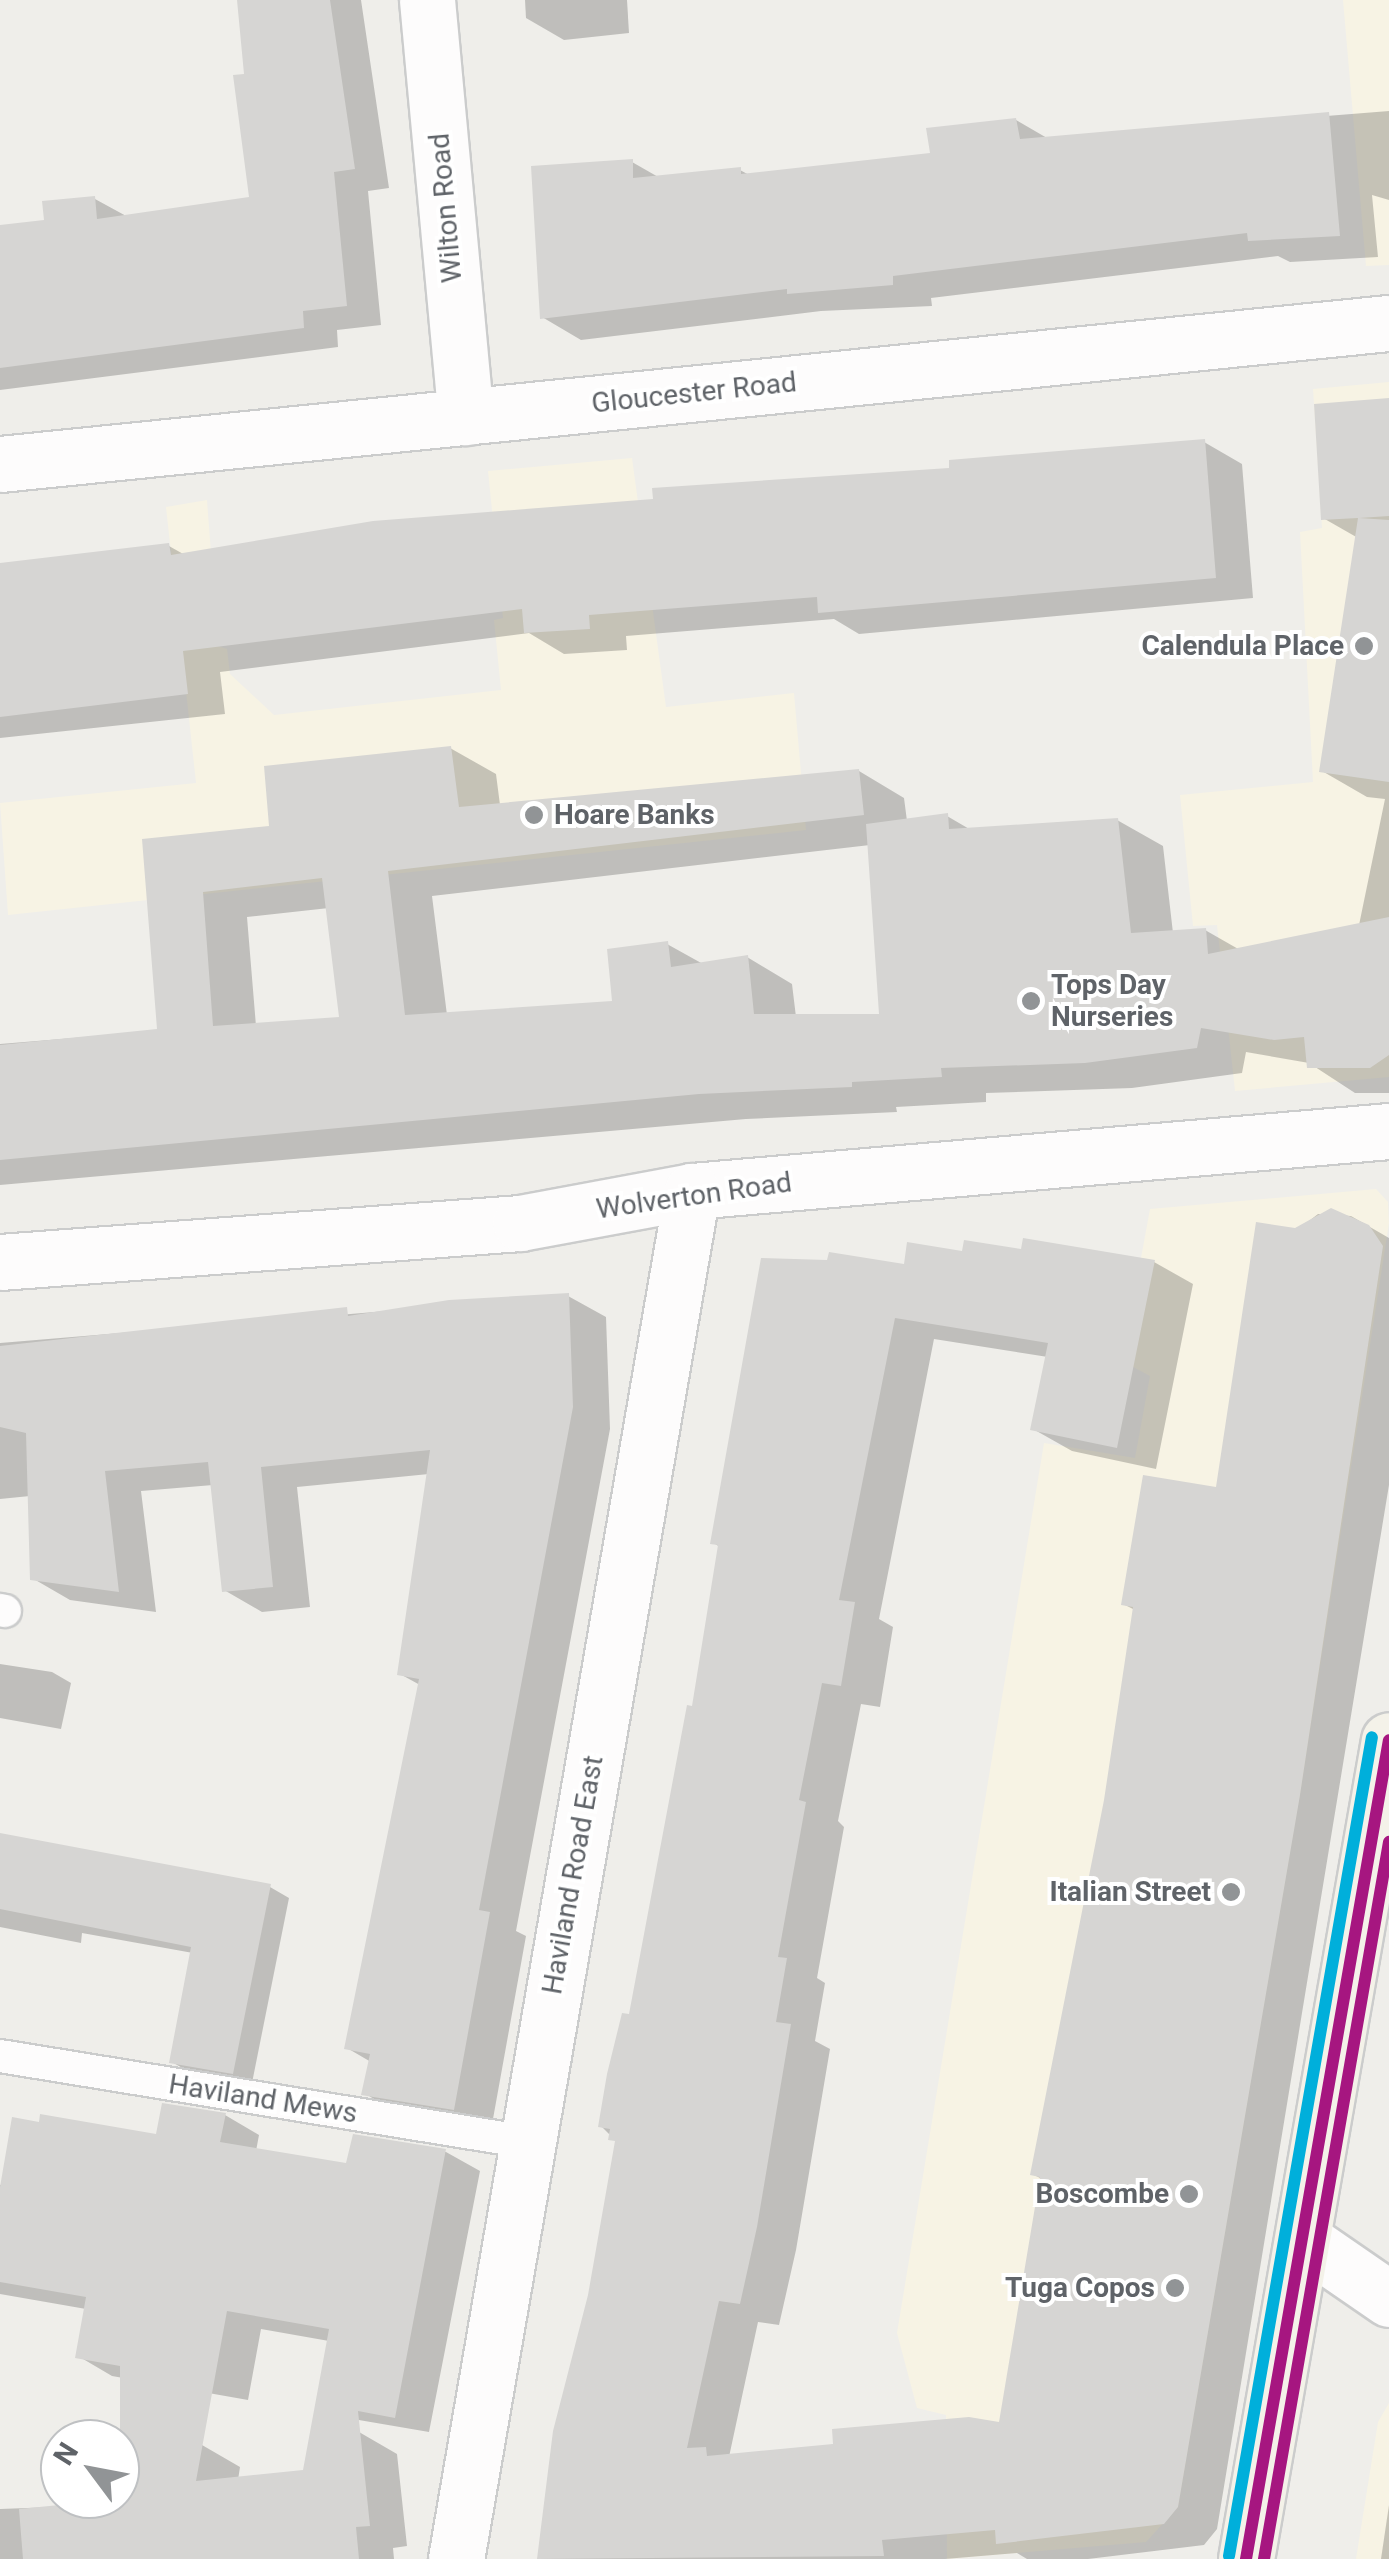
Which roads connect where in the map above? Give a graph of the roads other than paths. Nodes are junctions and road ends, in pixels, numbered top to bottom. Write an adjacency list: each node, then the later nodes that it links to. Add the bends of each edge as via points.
1 (427, 0): 3 (street, Wilton Road)
2 (1389, 323): 3 (street, Gloucester Road)
3 (466, 416): 4 (street, Gloucester Road)
4 (0, 464)
5 (1389, 1131): 6 (street, Wolverton Road)
6 (692, 1191): 7 (street, Wolverton Road, via 520,1223); 10 (street, Haviland Road East)
7 (0, 1262)
8 (1389, 1740): 11 (main road)
9 (0, 2056): 10 (lane, Haviland Mews)
10 (527, 2142): 13 (street, Haviland Road East)
11 (1306, 2241): 12 (street); 14 (main road)
12 (1389, 2299)
13 (456, 2559)
14 (1246, 2559)

